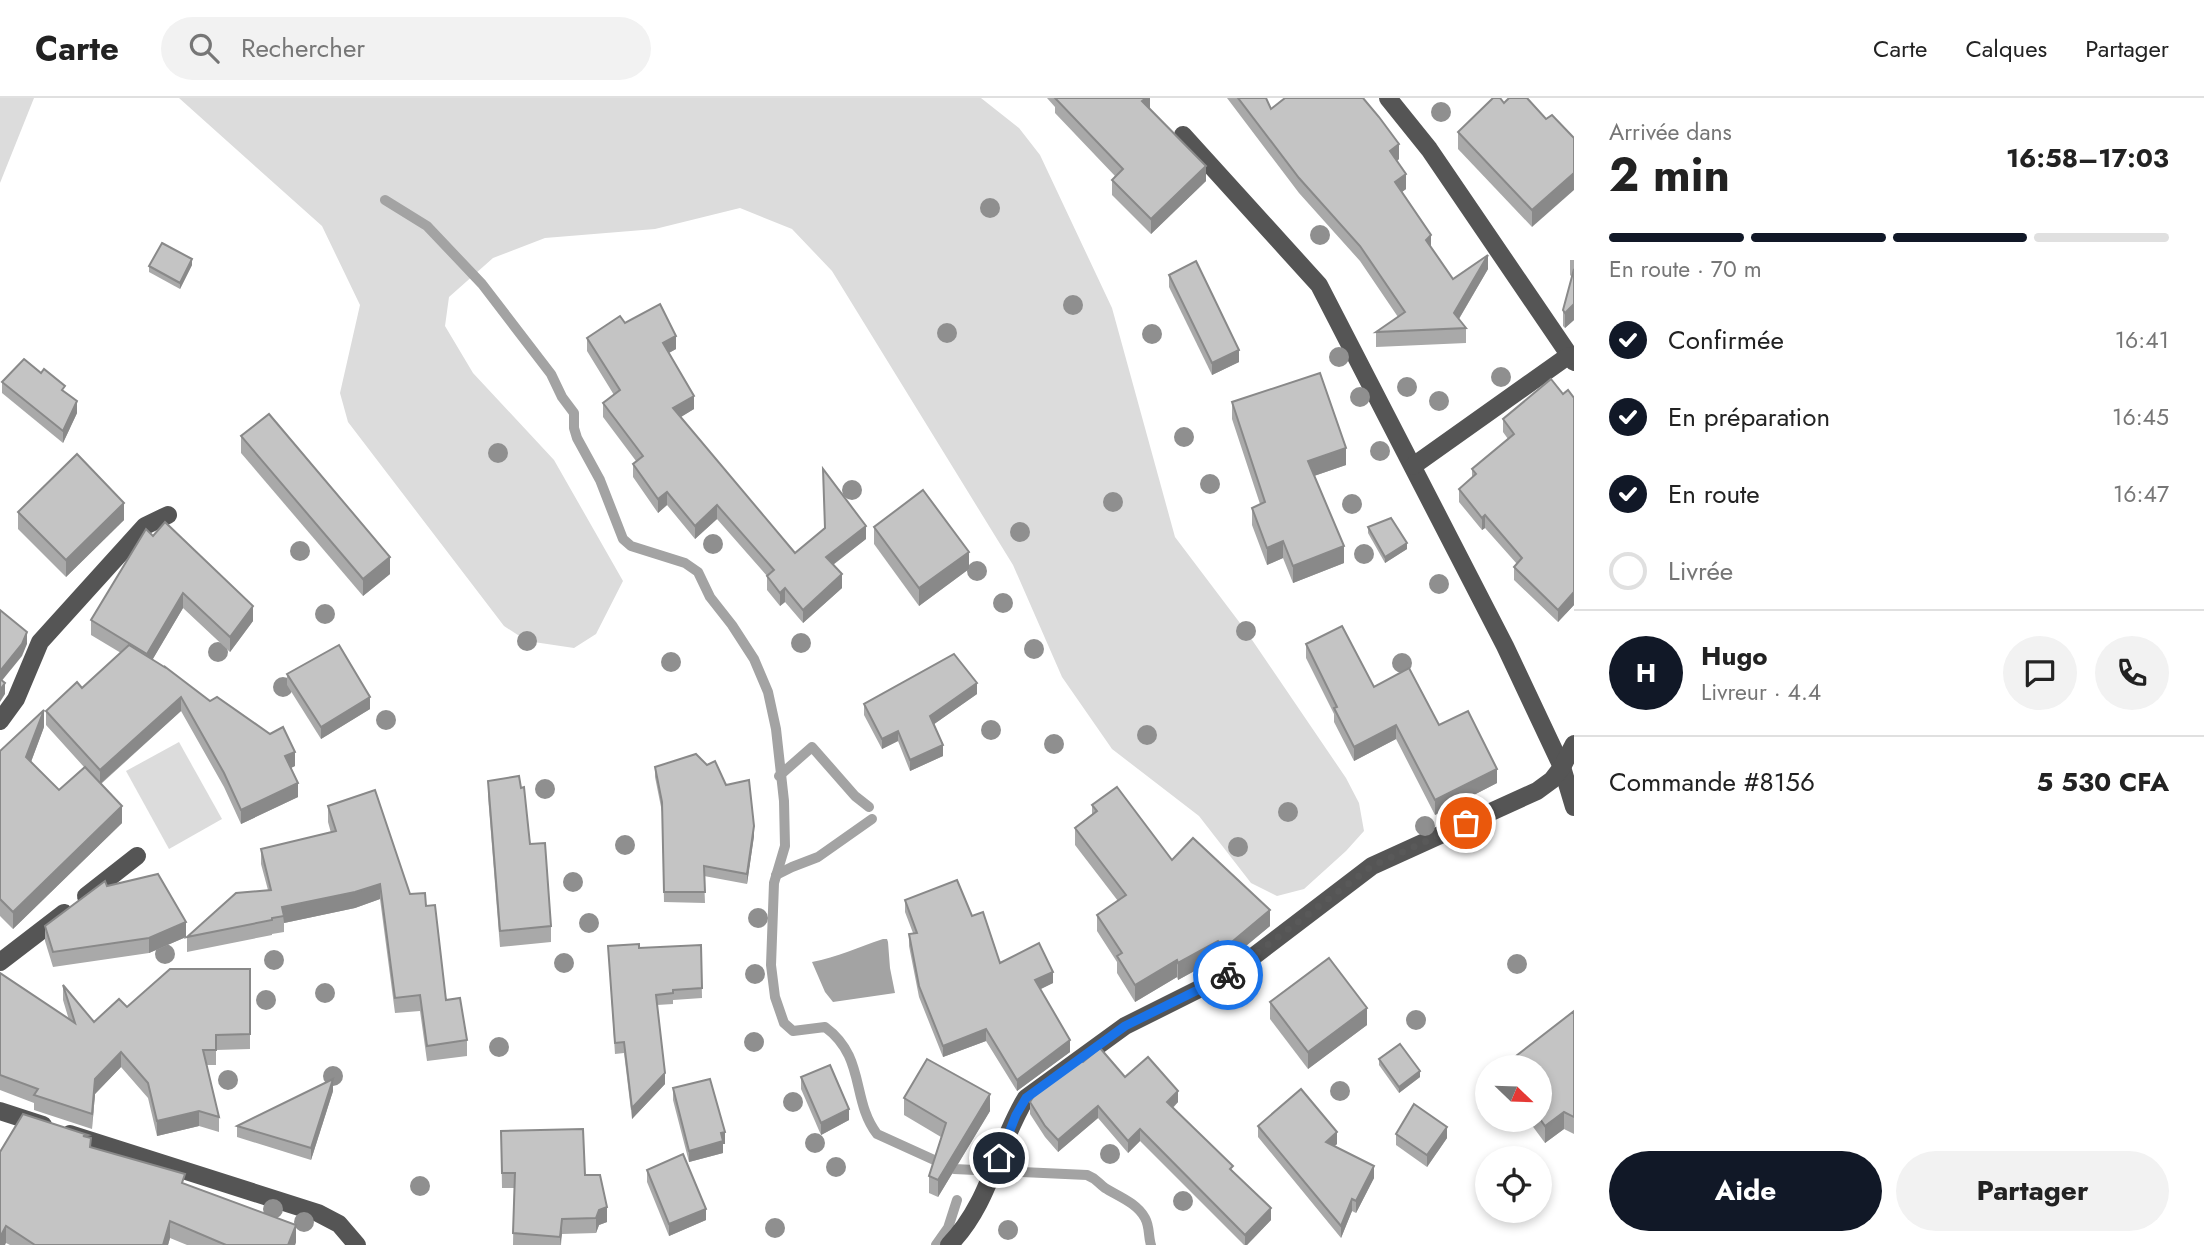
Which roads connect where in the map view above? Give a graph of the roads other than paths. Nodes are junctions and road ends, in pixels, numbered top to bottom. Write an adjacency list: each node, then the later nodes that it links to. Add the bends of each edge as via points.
1 (1388, 98): 3 (street, via 1429,149)
2 (1183, 135): 4 (street, via 1320,285)
3 (1571, 359): 4 (street)
4 (1413, 466): 8 (street)
5 (168, 515): 6 (street, via 145,526 40,642 16,699)
6 (0, 721)
7 (1574, 744): 8 (street)
8 (1562, 767): 9 (street); 14 (street, via 1537,791 1372,866 1233,972 1125,1026 1026,1098 980,1205)
9 (1574, 807)
10 (137, 856): 11 (street)
11 (0, 962)
12 (0, 1111): 13 (street, via 318,1213 339,1224)
13 (357, 1245)
14 (949, 1245)

